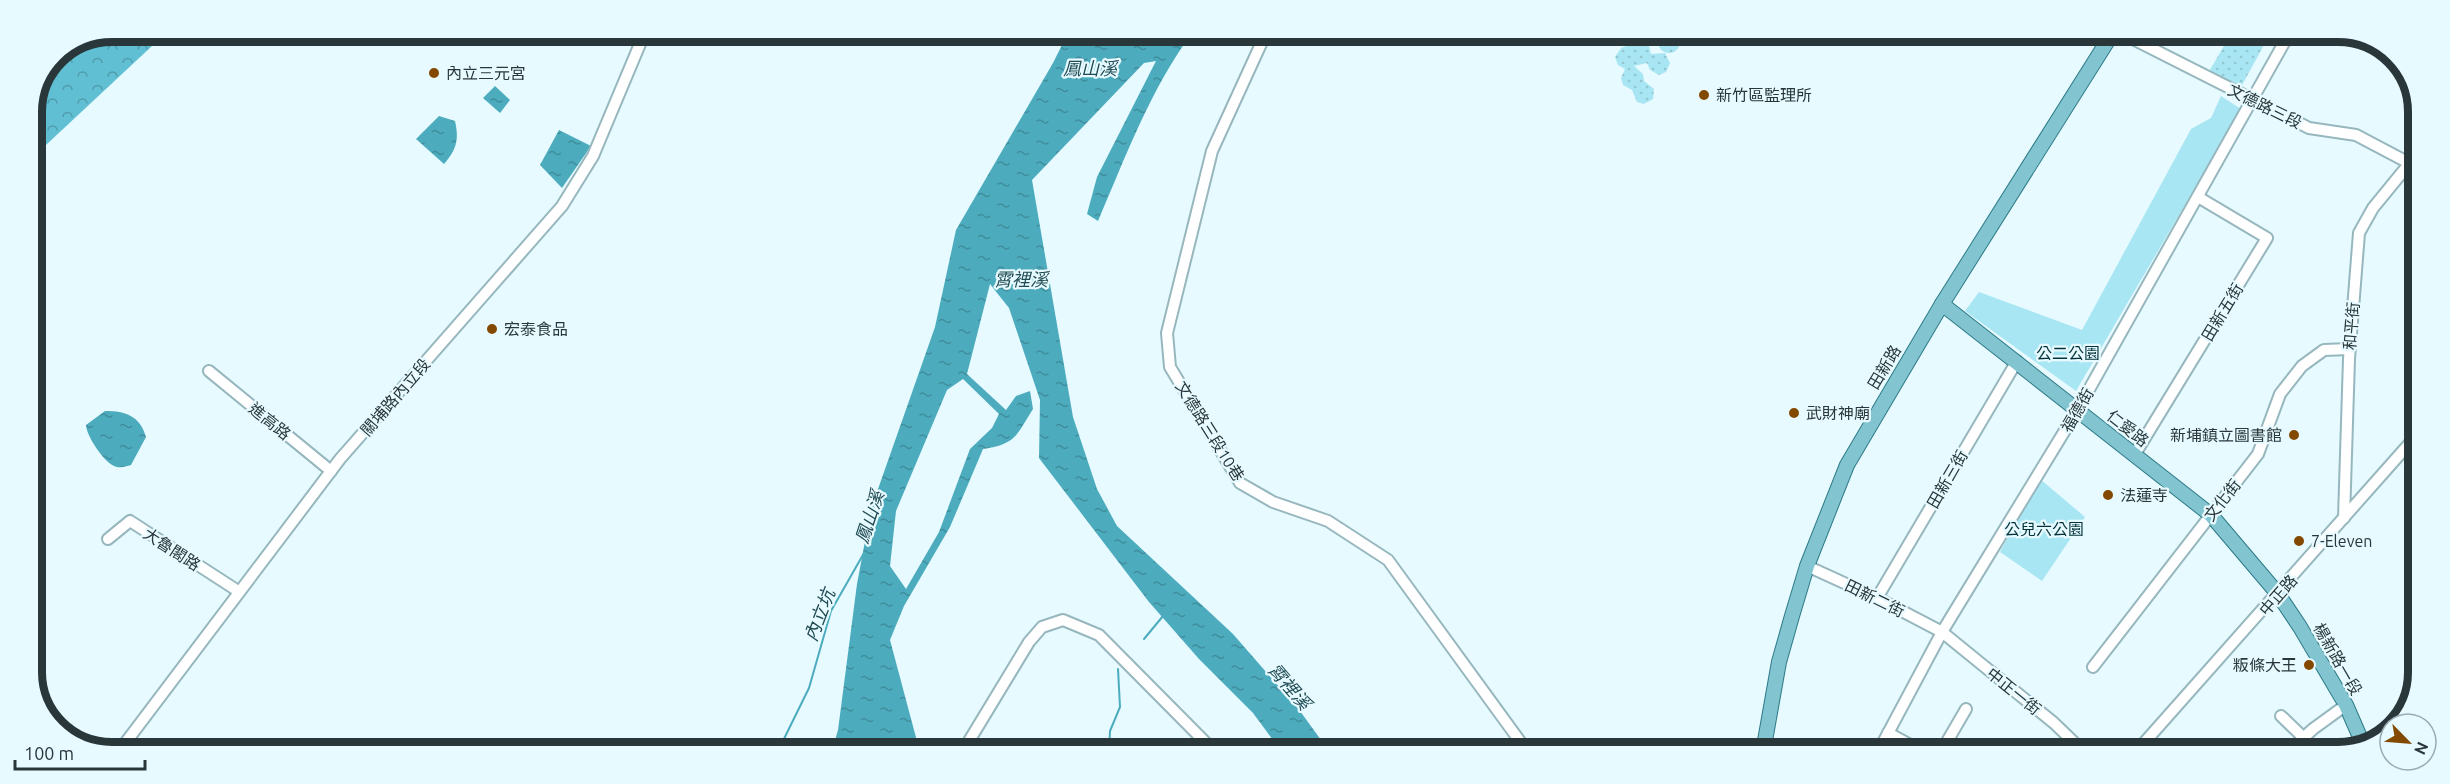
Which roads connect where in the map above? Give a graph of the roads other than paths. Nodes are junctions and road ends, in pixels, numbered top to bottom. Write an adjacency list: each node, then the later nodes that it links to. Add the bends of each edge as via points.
1 (641, 42): 17 (street, 關埔路內立段, via 604,132 562,206)
2 (1262, 42): 36 (street, 文德路三段10巷, via 1212,151 1167,333 1170,367 1240,483 1273,502 1328,521 1388,560)
3 (2107, 42): 10 (main road, 田新路)
4 (2138, 42): 6 (street, 文德路三段)
5 (2285, 42): 6 (street, 福德街)
6 (2253, 102): 7 (street, 文德路三段, via 2309,128 2356,135); 9 (street, 福德街)
7 (2408, 162)
8 (2408, 167): 11 (street, 和平街, via 2373,208 2358,233)
9 (2198, 197): 14 (street, 福德街); 16 (street, 田新五街, via 2267,238)
10 (1942, 304): 12 (main road, 仁愛路); 21 (main road, 田新路, via 1857,444)
11 (2349, 350): 18 (street, 文化街, via 2324,351 2302,366 2280,394 2258,454); 19 (street, 和平街)
12 (2017, 361): 14 (main road, 仁愛路); 24 (street, 田新三街)
13 (209, 370): 17 (street, 進高路)
14 (2078, 409): 16 (main road, 仁愛路); 25 (street, 福德街)
15 (2408, 445): 19 (street, 中正路)
16 (2135, 454): 18 (main road, 仁愛路)
17 (331, 471): 22 (street, 關埔路內立段)
18 (2211, 515): 23 (main road, 仁愛路); 26 (street, 文化街)
19 (2344, 518): 23 (street, 中正路)
20 (108, 539): 22 (street, 大魯閣路, via 130,521)
21 (1807, 566): 24 (street, 田新二街); 37 (main road, 田新路, via 1779,662)
22 (238, 591): 33 (street, 關埔路內立段)
23 (2278, 594): 27 (main road, 楊新路一段); 42 (street, 中正路)
24 (1878, 598): 25 (street, 田新二街)
25 (1942, 632): 30 (street, 福德街); 41 (street, 中正一街)
26 (2093, 667)
27 (2346, 705): 31 (street); 32 (main road, 楊新路一段)
28 (1966, 709): 40 (street)
29 (2282, 716): 31 (street)
30 (1888, 733): 38 (street, 福德街); 39 (street)
31 (2304, 738): 43 (street)
32 (2360, 738)
33 (126, 742)
34 (968, 742): 35 (street, via 1029,642 1042,627 1064,621 1099,635)
35 (1205, 742)
36 (1520, 742)
37 (1765, 742)
38 (1883, 742)
39 (1905, 742)
40 (1947, 742)
41 (2074, 742)
42 (2145, 742)
43 (2299, 742)

